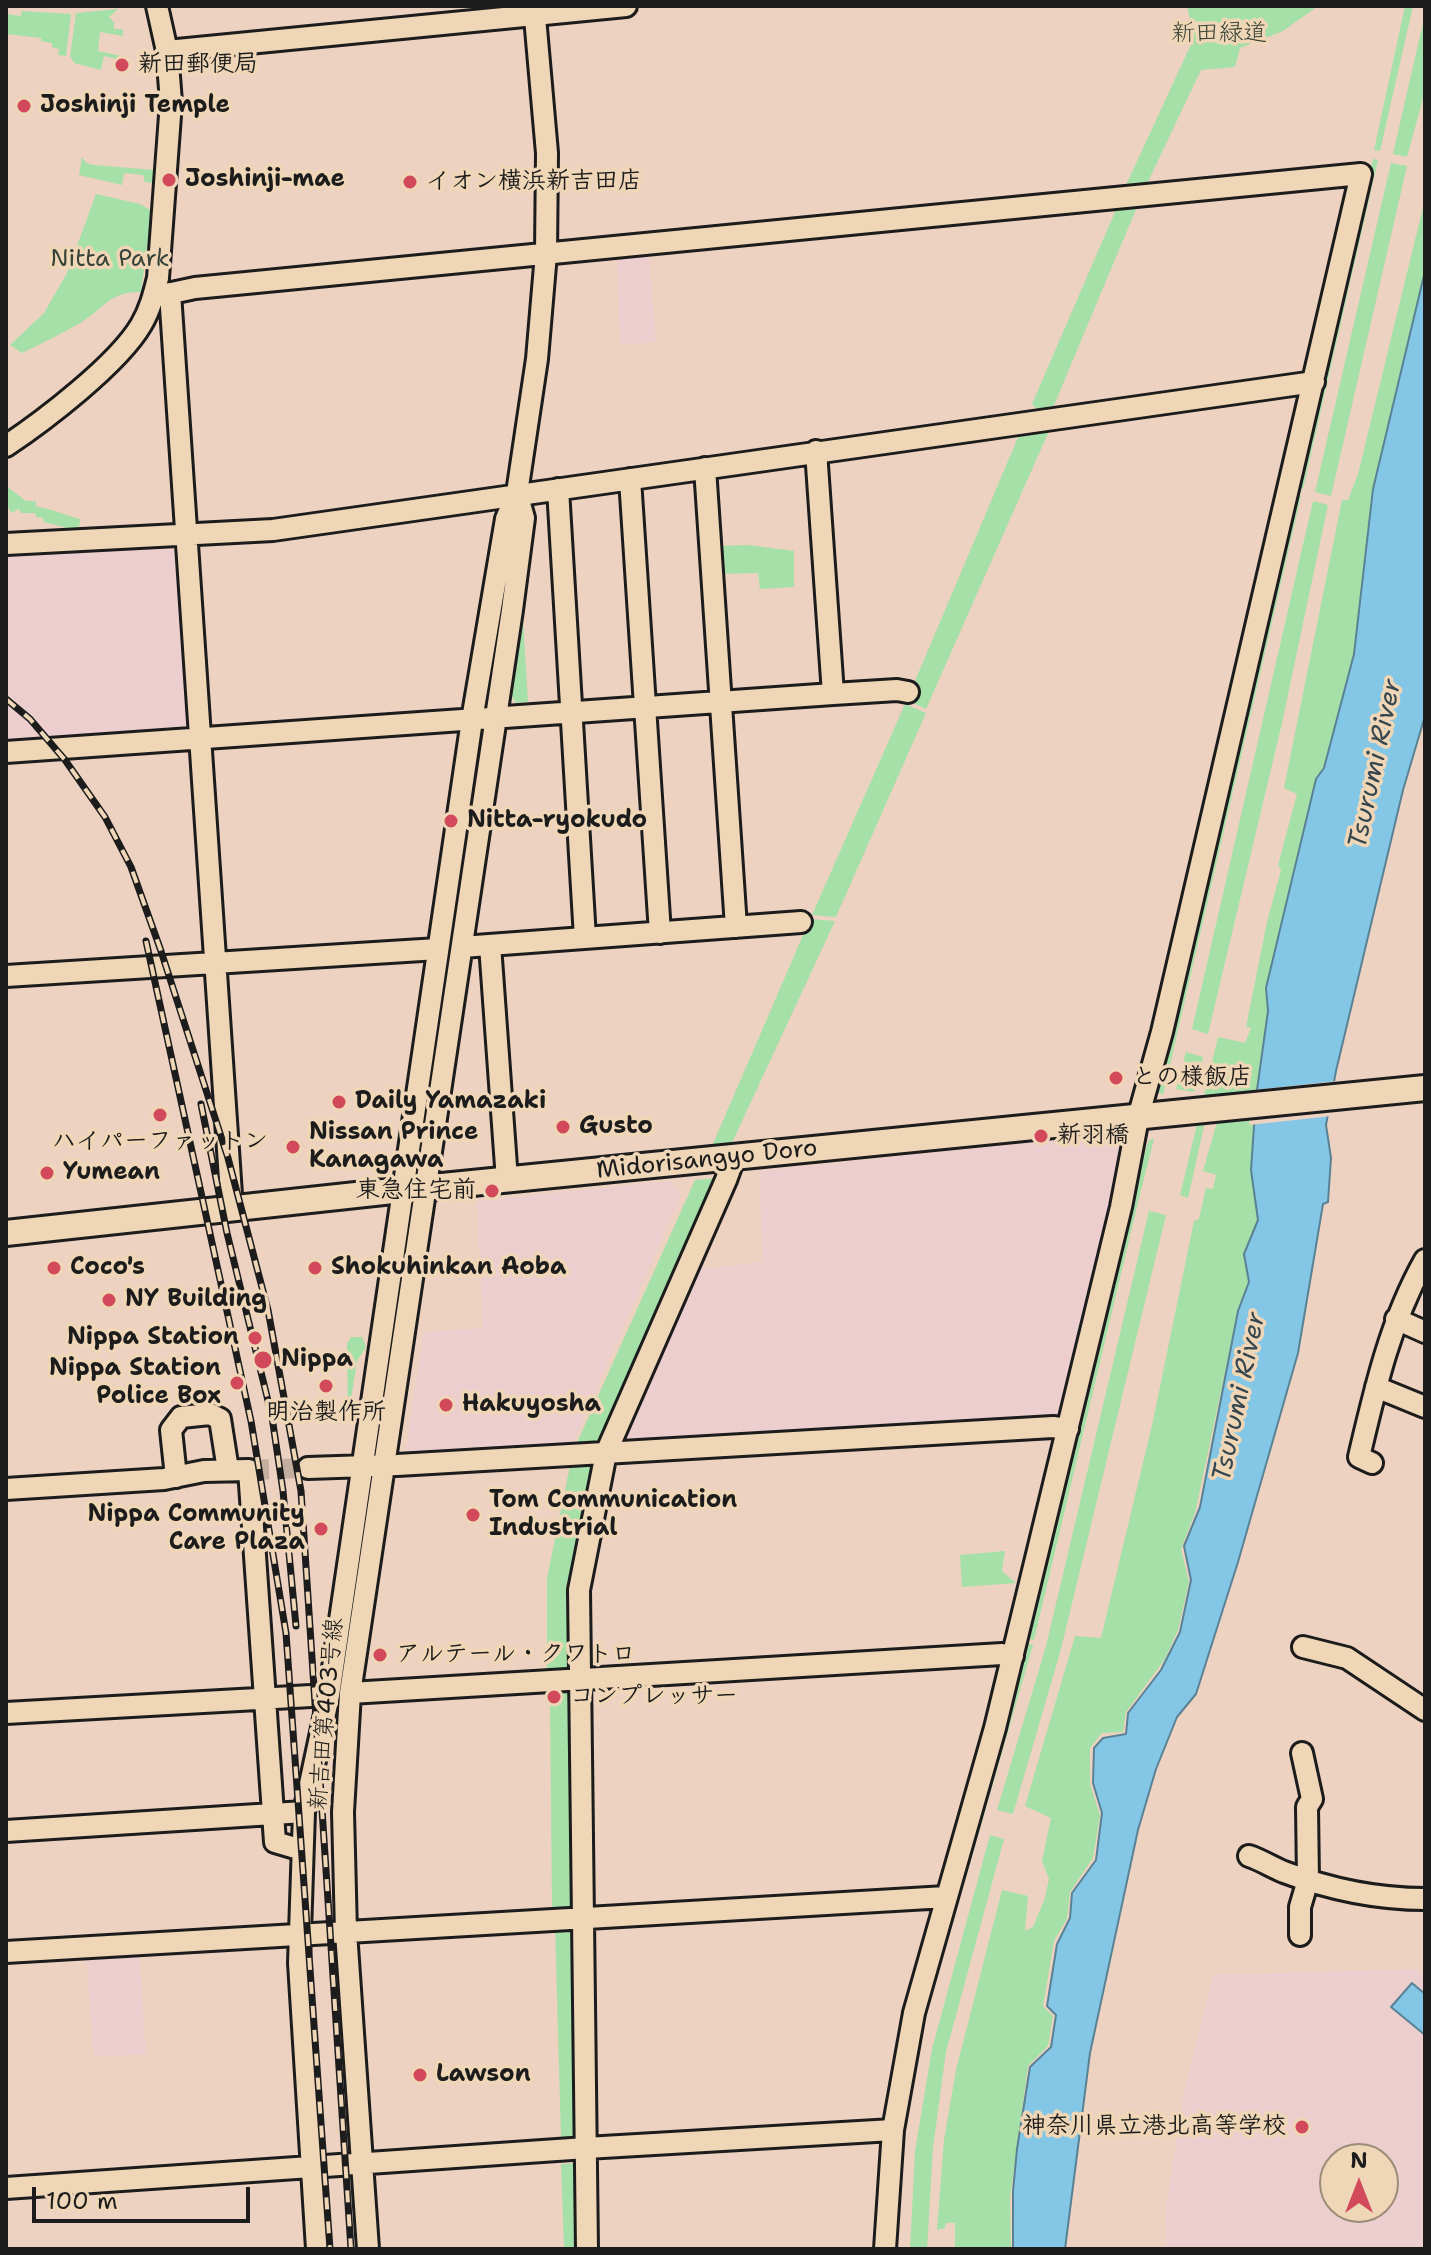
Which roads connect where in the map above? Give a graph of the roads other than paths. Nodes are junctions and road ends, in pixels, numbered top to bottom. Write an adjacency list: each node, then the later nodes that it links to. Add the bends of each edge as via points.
1 (157, 6): 4 (street)
2 (626, 6): 3 (street)
3 (534, 10): 4 (street); 5 (street, via 547,153)
4 (167, 51): 6 (street, via 171,125 158,278)
5 (546, 254): 6 (street); 7 (street, via 1361,174); 13 (street)
6 (162, 295): 8 (street, via 122,348); 14 (street)
7 (1314, 382): 9 (street); 35 (street)
8 (6, 446)
9 (816, 451): 10 (street); 17 (street)
10 (705, 468): 11 (street); 18 (street)
11 (630, 479): 12 (street); 19 (street)
12 (558, 489): 13 (street); 20 (street)
13 (517, 493): 14 (street, via 273,530); 21 (street, 新吉田第403号線, via 524,518); 22 (street, 新吉田第403号線, via 506,519)
14 (188, 535): 15 (street); 23 (street)
15 (7, 539)
16 (908, 692): 17 (street)
17 (833, 694): 18 (street)
18 (721, 702): 19 (street); 26 (street)
19 (645, 707): 20 (street); 27 (street)
20 (572, 712): 21 (street); 28 (street)
21 (496, 718): 22 (street); 30 (street, 新吉田第403号線)
22 (472, 720): 23 (street); 31 (street, 新吉田第403号線)
23 (200, 739): 24 (street); 32 (street)
24 (6, 752)
25 (801, 922): 26 (street)
26 (736, 927): 27 (street)
27 (660, 933): 28 (street)
28 (585, 938): 29 (street)
29 (490, 945): 30 (street); 37 (street)
30 (462, 947): 38 (street, 新吉田第403号線)
31 (438, 949): 32 (street); 39 (street, 新吉田第403号線)
32 (217, 963): 33 (street); 40 (street)
33 (6, 976)
34 (1416, 1089): 35 (main road, Midorisangyo Doro)
35 (1138, 1118): 36 (main road, Midorisangyo Doro); 47 (street)
36 (734, 1158): 37 (main road, Midorisangyo Doro); 48 (street)
37 (507, 1180): 38 (main road, Midorisangyo Doro)
38 (427, 1188): 39 (main road, Midorisangyo Doro); 50 (street, 新吉田第403号線)
39 (402, 1190): 40 (main road, Midorisangyo Doro); 51 (street, 新吉田第403号線)
40 (232, 1209): 41 (main road, Midorisangyo Doro)
41 (6, 1233)
42 (1425, 1260): 43 (street)
43 (1396, 1319): 44 (street); 45 (street)
44 (1425, 1332)
45 (1376, 1387): 46 (street); 49 (street, via 1359,1457)
46 (1425, 1407)
47 (1068, 1429): 48 (street); 57 (street)
48 (606, 1453): 50 (street); 58 (street, via 579,1590)
49 (1372, 1463)
50 (386, 1466): 51 (street); 59 (street, 新吉田第403号線)
51 (362, 1467): 52 (street); 59 (street, 新吉田第403号線)
52 (308, 1468)
53 (228, 1470): 54 (street); 54 (street, via 220,1419 210,1414 181,1417 171,1430); 60 (street, via 249,1470)
54 (176, 1477): 55 (street)
55 (6, 1489)
56 (1303, 1647): 61 (street, via 1347,1658)
57 (1013, 1656): 58 (street); 70 (street)
58 (580, 1679): 59 (street); 72 (street)
59 (340, 1694): 60 (street); 64 (street, 新吉田第403号線); 73 (street, 新吉田第403号線)
60 (264, 1698): 62 (street); 65 (street)
61 (1425, 1710)
62 (6, 1713)
63 (1302, 1753): 69 (street, via 1312,1799 1307,1807)
64 (304, 1812): 65 (street); 67 (street, 新吉田第403号線)
65 (273, 1814): 66 (street); 67 (street, via 275,1842)
66 (6, 1831)
67 (302, 1850): 74 (street, 新吉田第403号線)
68 (1249, 1856): 69 (street)
69 (1308, 1880): 71 (street, via 1358,1894); 75 (street, via 1300,1907)
70 (946, 1897): 72 (street); 77 (street, via 914,2013)
71 (1425, 1899)
72 (583, 1918): 73 (street); 78 (street)
73 (346, 1932): 74 (street); 79 (street, 新吉田第403号線)
74 (300, 1935): 76 (street); 80 (street, 新吉田第403号線)
75 (1300, 1935)
76 (6, 1952)
77 (893, 2130): 78 (street); 85 (street)
78 (586, 2148): 79 (street); 84 (street)
79 (362, 2164): 80 (street); 83 (street, 新吉田第403号線)
80 (312, 2167): 81 (street); 82 (street, 新吉田第403号線)
81 (6, 2188)
82 (317, 2249)
83 (368, 2249)
84 (587, 2249)
85 (885, 2249)

